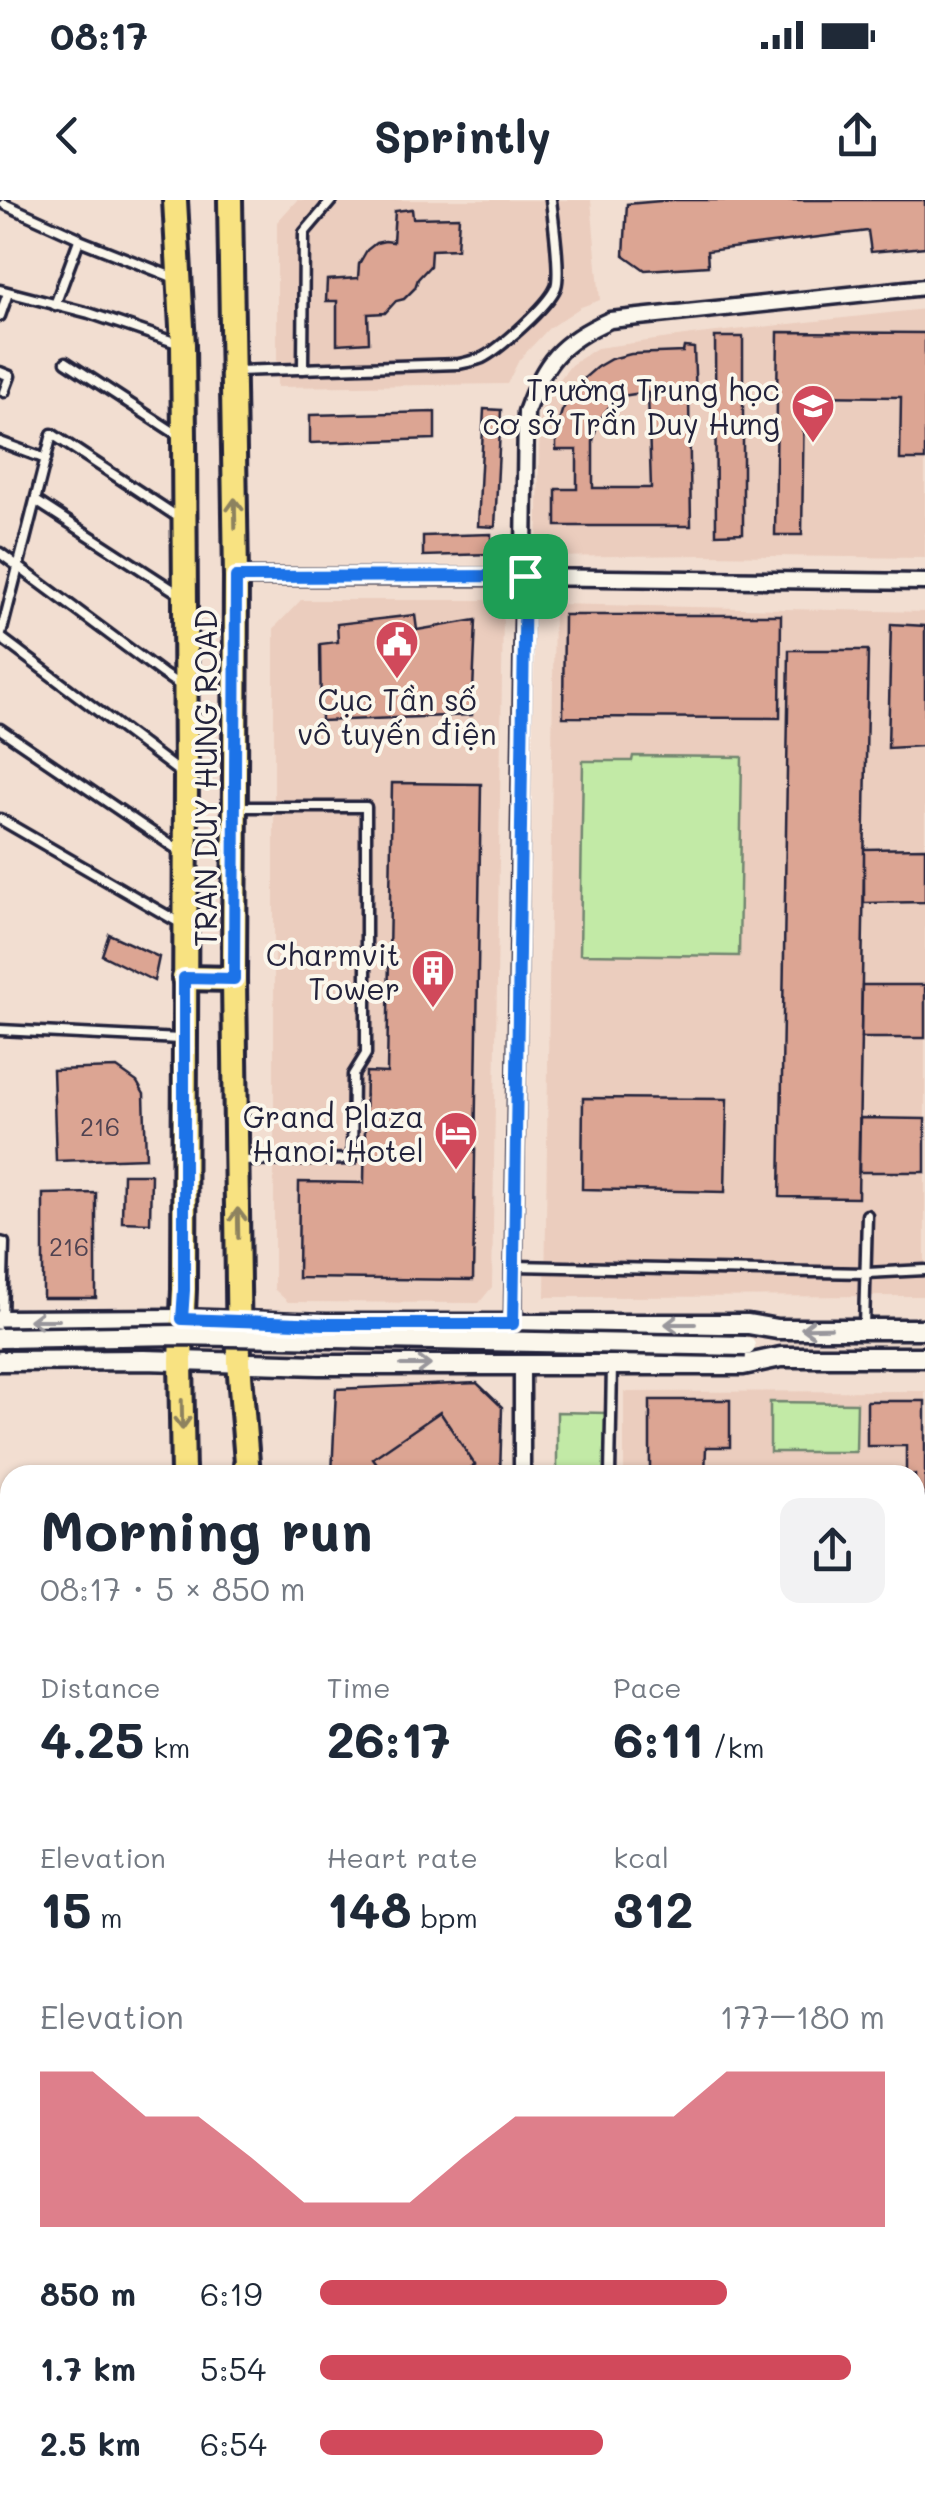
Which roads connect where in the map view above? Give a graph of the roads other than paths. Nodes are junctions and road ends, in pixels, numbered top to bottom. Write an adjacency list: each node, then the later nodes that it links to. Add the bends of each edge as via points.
1 (175, 200): 7 (main road, TRAN DUY HUNG ROAD)
2 (332, 200): 14 (lane, via 304,232)
3 (552, 200): 14 (lane, via 558,284 505,342 459,364)
4 (4, 204): 6 (lane)
5 (233, 207): 15 (main road, TRAN DUY HUNG ROAD)
6 (79, 240): 7 (lane); 10 (lane)
7 (179, 280): 12 (main road, TRAN DUY HUNG ROAD)
8 (925, 288): 25 (street, via 610,320 585,331 538,378 526,412)
9 (4, 292): 10 (lane); 11 (lane)
10 (55, 305): 12 (lane)
11 (0, 316)
12 (183, 346): 18 (main road, TRAN DUY HUNG ROAD)
13 (66, 362): 18 (lane)
14 (304, 369): 15 (lane)
15 (232, 371): 26 (main road, TRAN DUY HUNG ROAD, one-way to 15)
16 (0, 372): 17 (lane, via 10,376)
17 (4, 392)
18 (184, 439): 22 (main road, TRAN DUY HUNG ROAD)
19 (0, 442): 20 (lane)
20 (46, 459): 21 (lane); 22 (lane, via 52,434)
21 (36, 501): 24 (lane); 28 (lane)
22 (184, 521): 28 (main road, TRAN DUY HUNG ROAD)
23 (0, 553): 24 (lane)
24 (19, 567): 29 (lane); 30 (lane)
25 (525, 576): 26 (street); 27 (street); 44 (street)
26 (236, 577): 33 (main road, TRAN DUY HUNG ROAD)
27 (925, 582)
28 (185, 598): 30 (main road, TRAN DUY HUNG ROAD)
29 (0, 637): 32 (lane)
30 (185, 688): 32 (main road, TRAN DUY HUNG ROAD)
31 (0, 729): 35 (lane)
32 (186, 776): 35 (main road, TRAN DUY HUNG ROAD)
33 (236, 807): 38 (main road, TRAN DUY HUNG ROAD); 41 (lane, via 366,808 366,1054 353,1076 352,1160)
34 (0, 820): 36 (lane)
35 (184, 855): 36 (main road, TRAN DUY HUNG ROAD)
36 (184, 926): 37 (main road, TRAN DUY HUNG ROAD)
37 (184, 978): 38 (main road); 40 (main road, TRAN DUY HUNG ROAD)
38 (234, 979): 41 (main road, TRAN DUY HUNG ROAD)
39 (0, 1030): 40 (lane)
40 (185, 1040): 47 (main road, TRAN DUY HUNG ROAD)
41 (236, 1161): 49 (main road, TRAN DUY HUNG ROAD, one-way to 41)
42 (867, 1214): 46 (lane)
43 (0, 1242): 52 (lane)
44 (514, 1266): 46 (lane); 51 (street)
45 (925, 1270): 46 (lane)
46 (866, 1273): 53 (lane)
47 (182, 1319): 48 (street); 49 (street); 61 (main road, TRAN DUY HUNG ROAD)
48 (88, 1320): 52 (street, one-way to 52); 59 (street, via 102,1339)
49 (240, 1320): 50 (street); 62 (main road, TRAN DUY HUNG ROAD)
50 (326, 1324): 51 (street); 63 (street, via 300,1340 306,1359)
51 (513, 1324): 54 (street, one-way to 51)
52 (1, 1326): 56 (street, bridge)
53 (864, 1328): 54 (street, one-way to 54); 55 (street)
54 (777, 1329): 56 (street)
55 (925, 1329)
56 (746, 1346): 57 (street)
57 (781, 1357): 58 (street); 65 (street, via 742,1365)
58 (925, 1357)
59 (75, 1360): 60 (street); 61 (street)
60 (0, 1361)
61 (181, 1361): 62 (street); 66 (main road, TRAN DUY HUNG ROAD, one-way to 66)
62 (240, 1362): 63 (street); 67 (main road, TRAN DUY HUNG ROAD)
63 (319, 1365): 64 (street, one-way to 64)
64 (522, 1365): 65 (street); 68 (street)
65 (612, 1365): 69 (lane)
66 (184, 1465)
67 (246, 1465)
68 (522, 1465)
69 (610, 1465)

